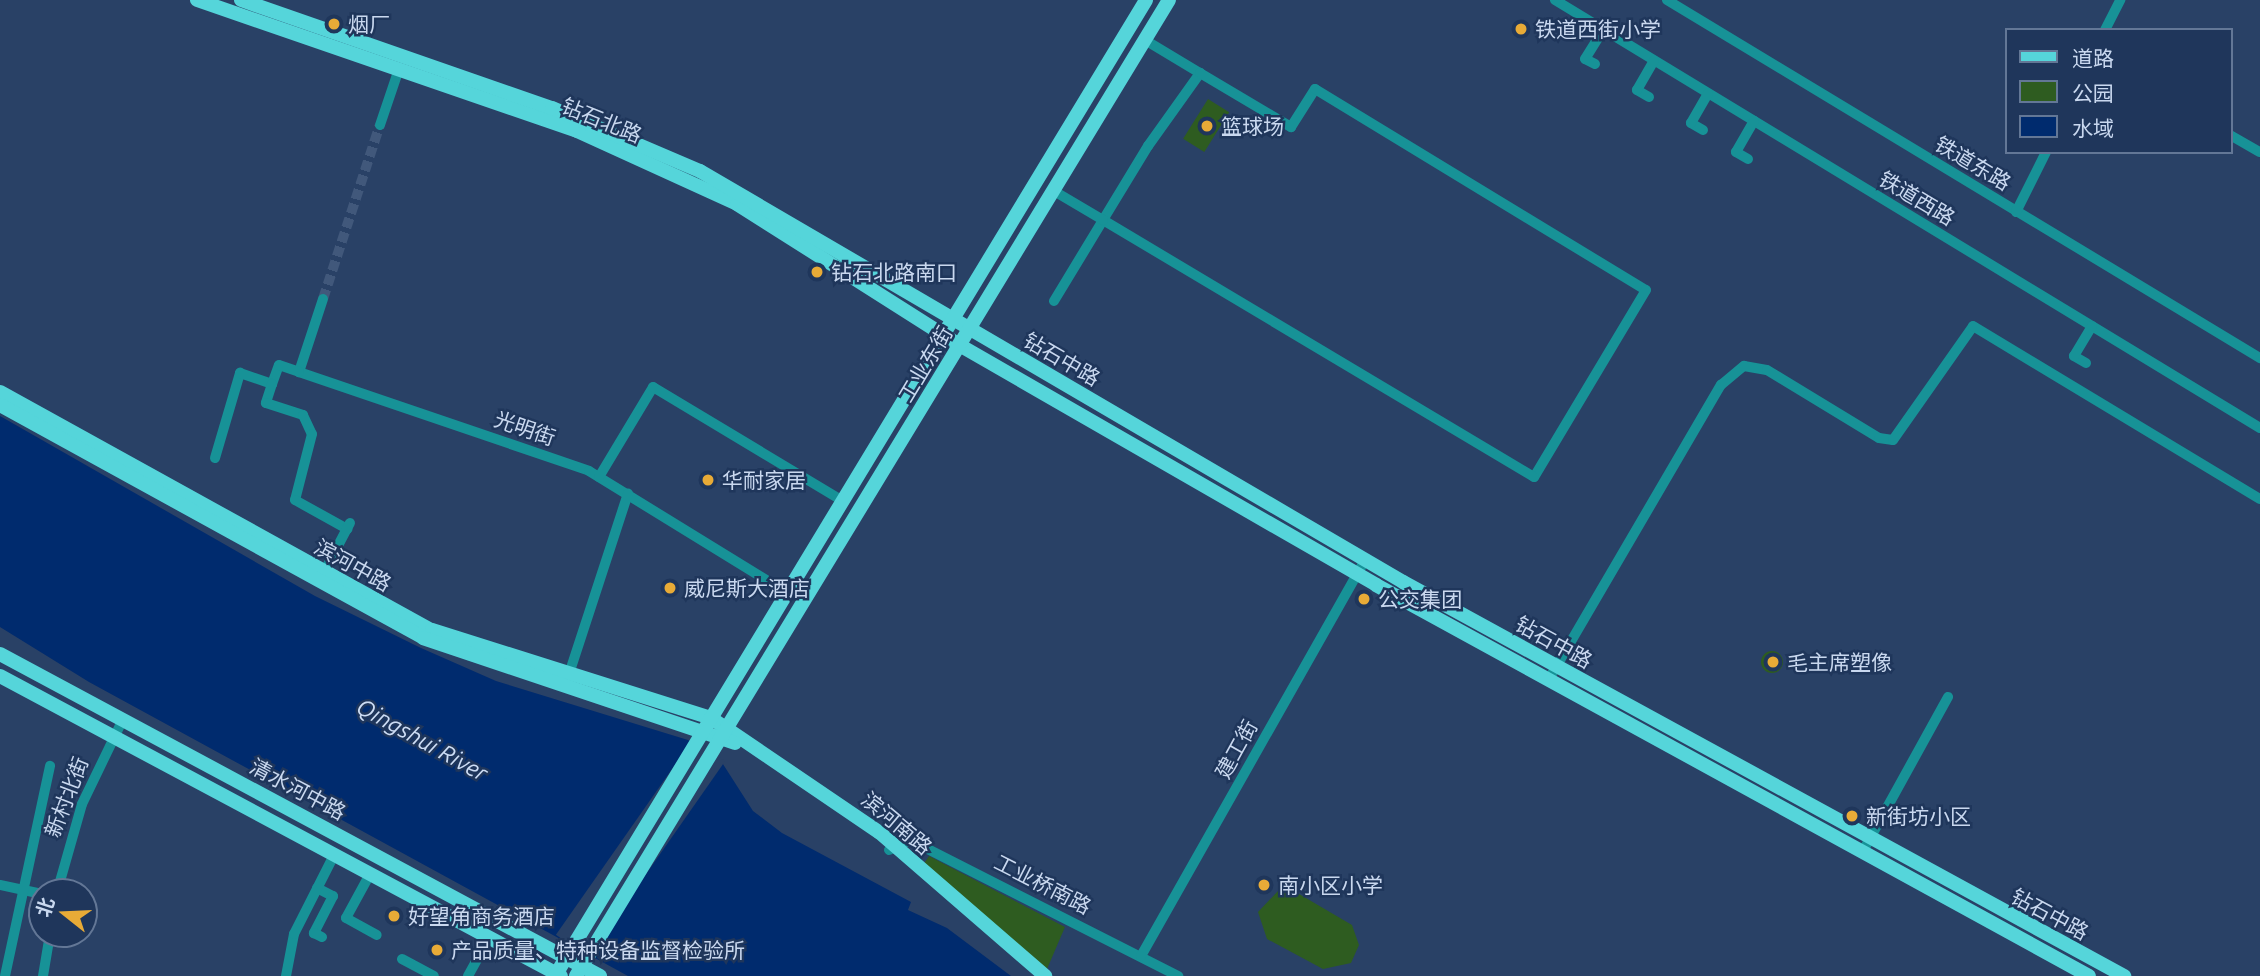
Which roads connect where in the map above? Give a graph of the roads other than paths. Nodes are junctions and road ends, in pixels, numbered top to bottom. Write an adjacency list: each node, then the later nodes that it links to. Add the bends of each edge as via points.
1 (197, 0): 13 (main road, 钻石北路)
2 (241, 0): 29 (main road, 钻石北路, via 664,154)
3 (1146, 0): 29 (main road, 工业东街)
4 (1169, 0): 10 (main road, 工业东街)
5 (1555, 0): 9 (street, 铁道西路)
6 (1667, 0): 25 (street, 铁道东路)
7 (2120, 0): 8 (street)
8 (2106, 28)
9 (1603, 30): 11 (street, 铁道西路); 12 (street, via 1586,59)
10 (1145, 40): 14 (street); 24 (main road, 工业东街)
11 (1654, 61): 15 (street, 铁道西路); 16 (street, via 1637,90)
12 (1595, 64)
13 (398, 69): 18 (street); 32 (main road, 钻石北路, via 577,131 678,175 737,204)
14 (1200, 73): 26 (street); 26 (street, via 1292,127 1315,89 1646,290 1534,478)
15 (1708, 93): 17 (street, 铁道西路); 19 (street, via 1690,123)
16 (1649, 97)
17 (1754, 121): 23 (street, via 1736,152); 30 (street, 铁道西路)
18 (380, 125)
19 (1703, 130)
20 (2232, 136): 21 (street)
21 (2260, 152)
22 (2045, 154): 25 (street)
23 (1748, 159)
24 (1054, 191): 26 (street); 31 (main road, 工业东街)
25 (2016, 212): 34 (street, 铁道东路)
26 (1103, 220): 28 (street)
27 (323, 299): 36 (street)
28 (1054, 301)
29 (953, 319): 31 (main road, 钻石北路); 32 (main road, 工业东街)
30 (2092, 326): 35 (street, via 2074,356); 40 (street, 铁道西路)
31 (970, 330): 33 (main road, 工业东街); 46 (main road, 钻石中路)
32 (944, 335): 33 (main road, 钻石北路); 45 (main road, 工业东街)
33 (961, 346): 47 (main road, 钻石中路); 57 (main road, 工业东街)
34 (2260, 358)
35 (2086, 363)
36 (299, 372): 37 (street, 光明街, via 279,365); 42 (street, 光明街)
37 (272, 384): 41 (street, via 240,373); 48 (street, via 266,403 303,415 312,435 295,500 349,526)
38 (0, 392): 48 (main road, 滨河中路)
39 (0, 405): 48 (main road, 滨河中路)
40 (2260, 428)
41 (215, 458)
42 (599, 477): 43 (street, 光明街); 45 (street, via 653,387)
43 (628, 494): 49 (street, 光明街); 52 (street)
44 (2260, 499): 51 (street, via 1973,326 1893,440 1879,438 1767,370 1744,366 1721,385)
45 (843, 501): 49 (main road, 工业东街)
46 (1365, 560): 47 (street, 建工街); 51 (main road, 钻石中路)
47 (1357, 574): 51 (main road, 钻石中路); 75 (street, 建工街)
48 (321, 577): 52 (main road, 滨河中路, via 444,635); 56 (main road, 滨河中路, via 448,649)
49 (787, 593): 56 (main road, 工业东街)
50 (0, 654): 55 (main road, 清水河中路)
51 (1553, 673): 60 (main road, 钻石中路)
52 (569, 674): 56 (main road, 滨河中路)
53 (0, 676): 58 (main road, 清水河中路)
54 (1948, 697): 60 (street)
55 (124, 719): 58 (street, 新村北街); 74 (main road, 清水河中路)
56 (705, 728): 57 (main road, 滨河南路); 72 (main road, 工业东街)
57 (727, 733): 61 (main road, 滨河南路); 77 (main road, 工业东街)
58 (113, 737): 62 (main road, 清水河中路); 64 (street, 新村北街, via 82,804)
59 (50, 766): 67 (street)
60 (1866, 845): 88 (main road, 钻石中路); 89 (main road, 钻石中路)
61 (891, 848): 75 (street, 工业桥南路, via 910,840); 85 (main road, 滨河南路); 86 (main road, 滨河南路)
62 (334, 855): 63 (main road, 清水河中路); 66 (street)
63 (370, 874): 69 (street, via 346,918); 71 (main road, 清水河中路)
64 (61, 878)
65 (0, 885): 67 (street)
66 (317, 888): 70 (street, via 333,896 314,933); 82 (street, via 294,934)
67 (24, 890): 68 (street); 80 (street)
68 (28, 891)
69 (377, 935)
70 (323, 937)
71 (489, 937): 78 (main road, 清水河中路); 84 (street)
72 (574, 946): 74 (main road); 78 (main road, 工业东街)
73 (48, 948): 81 (street)
74 (555, 951): 77 (main road, 清水河中路)
75 (1141, 956): 87 (street, 工业桥南路)
76 (402, 958): 83 (street)
77 (581, 965): 79 (main road)
78 (550, 973)
79 (598, 975)
80 (5, 976)
81 (43, 976)
82 (286, 976)
83 (434, 976)
84 (468, 976)
85 (1033, 976)
86 (1045, 976)
87 (1178, 976)
88 (2090, 976)
89 (2124, 976)

